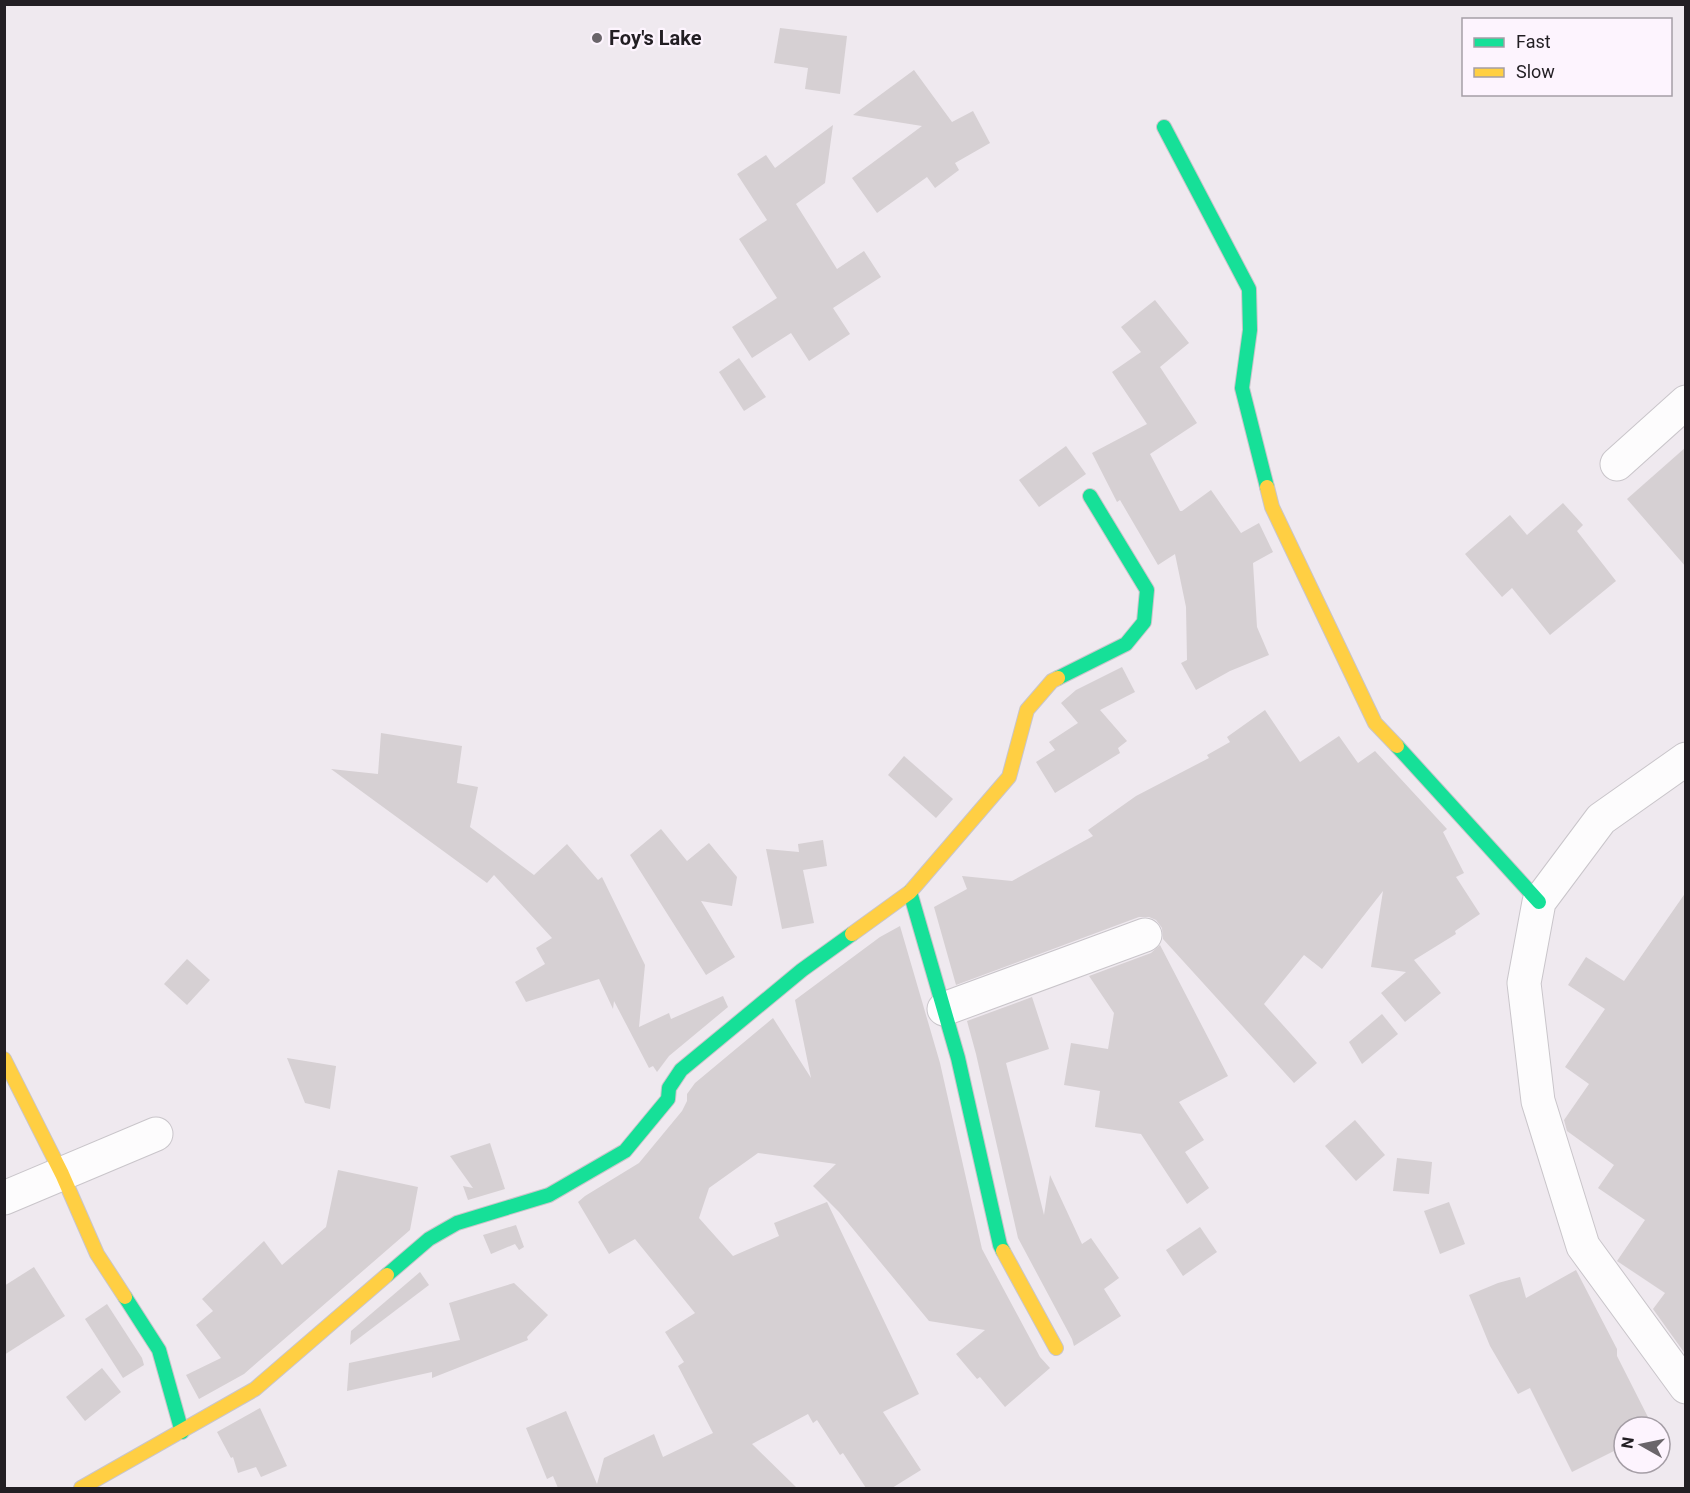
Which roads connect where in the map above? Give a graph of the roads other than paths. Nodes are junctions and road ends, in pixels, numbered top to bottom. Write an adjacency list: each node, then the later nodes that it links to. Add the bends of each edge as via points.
1 (1164, 127): 7 (street, via 1249,289 1250,330 1242,388 1272,507 1370,712)
2 (1686, 402): 3 (street)
3 (1617, 464)
4 (1090, 496): 6 (street, via 1147,590 1144,622 1126,644 1052,681 1027,710 1009,777)
5 (1686, 759): 7 (street, via 1600,819)
6 (910, 892): 9 (street); 16 (street, via 802,970 681,1070 669,1088 668,1100 625,1151 549,1195 457,1222 429,1239 255,1389)
7 (1539, 902): 15 (street, via 1524,983 1538,1101 1583,1246)
8 (1145, 935): 9 (street)
9 (944, 1009): 14 (street, via 1000,1245)
10 (4, 1059): 12 (street)
11 (156, 1134): 12 (street)
12 (62, 1174): 13 (street); 16 (street, via 97,1254 159,1350)
13 (4, 1198)
14 (1056, 1348)
15 (1686, 1387)
16 (182, 1432): 17 (street)
17 (81, 1488)

